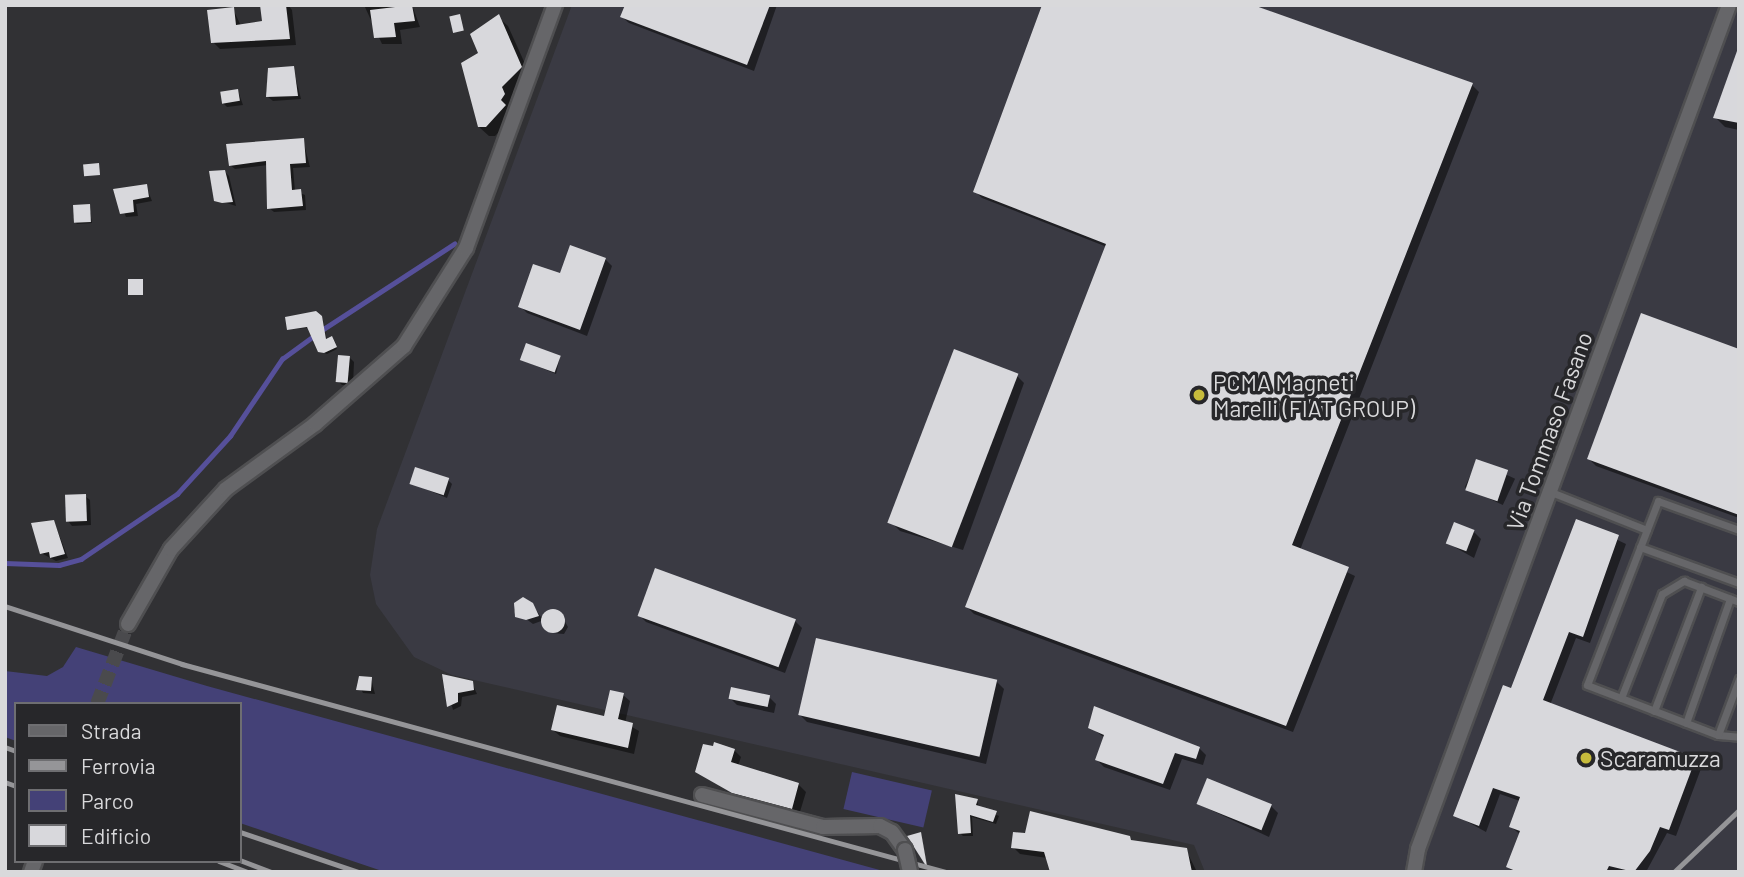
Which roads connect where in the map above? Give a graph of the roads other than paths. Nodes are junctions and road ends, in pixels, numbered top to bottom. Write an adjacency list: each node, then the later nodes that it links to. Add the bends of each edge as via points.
1 (555, 5): 11 (street, via 467,248 404,346 315,425 226,489 171,549)
2 (1728, 5): 3 (street, Via Tommaso Fasano)
3 (1551, 492): 4 (lane); 20 (street, Via Tommaso Fasano, via 1418,849)
4 (1647, 530): 5 (lane, via 1658,501); 6 (lane)
5 (1739, 530)
6 (1640, 547): 7 (lane); 13 (lane, via 1587,685)
7 (1739, 583)
8 (1701, 587): 9 (lane); 13 (lane, via 1684,581 1662,594); 14 (lane)
9 (1730, 599): 10 (lane); 15 (lane)
10 (1739, 602)
11 (128, 624)
12 (1739, 679): 16 (lane)
13 (1622, 698): 14 (lane)
14 (1654, 711): 15 (lane)
15 (1686, 723): 16 (lane)
16 (1718, 735): 17 (lane)
17 (1739, 737)
18 (702, 794): 19 (street, bridge, via 823,827 880,826 892,832 905,850)
19 (910, 872)
20 (1415, 872)

